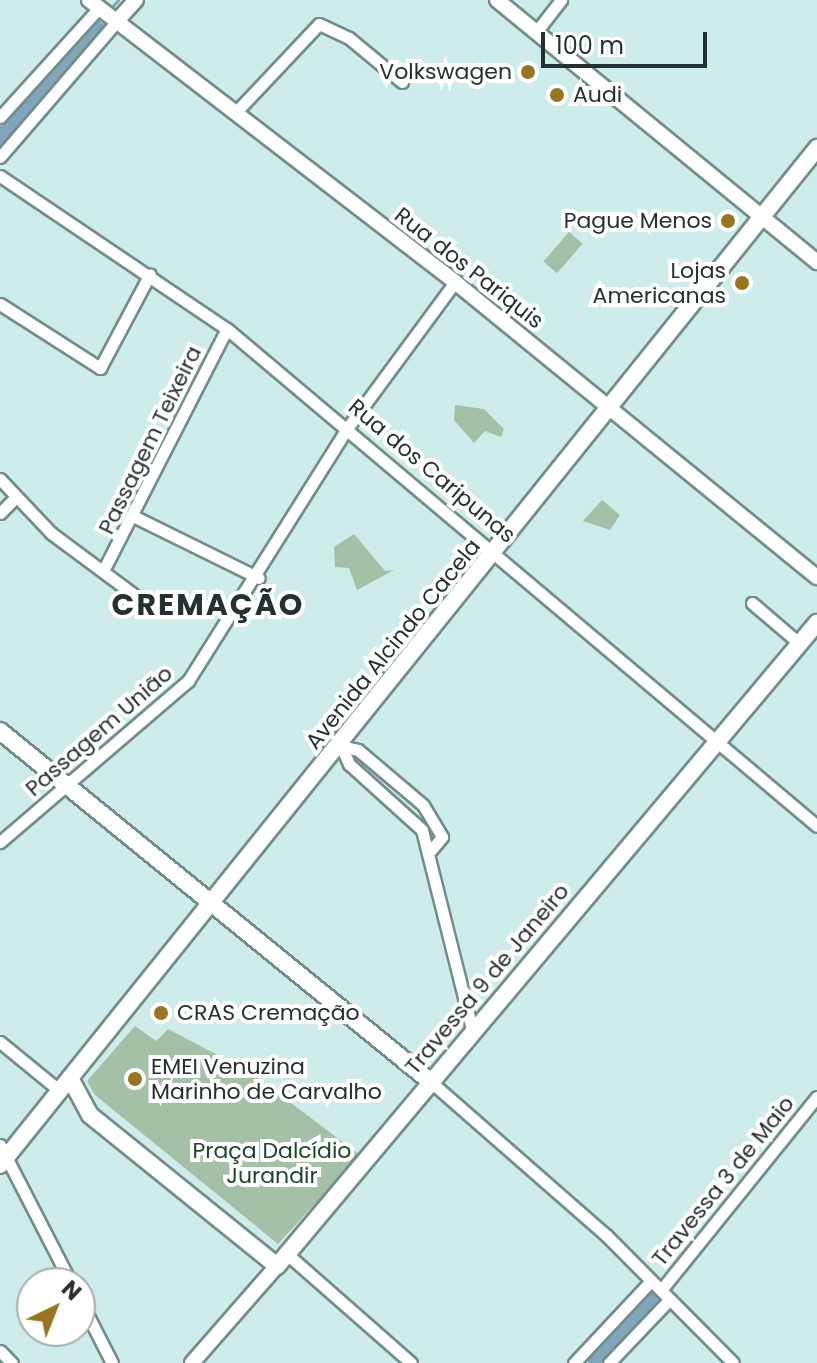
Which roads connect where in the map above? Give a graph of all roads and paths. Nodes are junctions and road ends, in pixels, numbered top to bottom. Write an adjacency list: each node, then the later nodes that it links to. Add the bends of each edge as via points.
1 (136, 0): 5 (street)
2 (497, 0): 6 (street)
3 (561, 0): 6 (street)
4 (98, 3): 5 (street, Rua dos Pariquis); 9 (street)
5 (116, 22): 8 (street, Rua dos Pariquis); 11 (street)
6 (536, 32): 13 (street)
7 (402, 82): 8 (street, via 349,38 319,24)
8 (235, 113): 16 (street, Rua dos Pariquis)
9 (0, 117)
10 (817, 148): 13 (main road, Avenida Alcindo Cacela)
11 (0, 157)
12 (0, 176): 15 (street, Rua dos Caripunas)
13 (761, 218): 14 (street); 19 (main road, Avenida Alcindo Cacela)
14 (817, 262)
15 (150, 274): 17 (street, via 100,368); 18 (street, Rua dos Caripunas)
16 (455, 282): 19 (street, Rua dos Pariquis); 20 (street, Passagem União)
17 (0, 304)
18 (227, 329): 20 (street, Rua dos Caripunas); 24 (street, Passagem Teixeira)
19 (610, 409): 25 (main road, Avenida Alcindo Cacela); 27 (street, Rua dos Pariquis)
20 (348, 427): 25 (street, Rua dos Caripunas); 28 (street, Passagem União)
21 (0, 479): 22 (street)
22 (16, 497): 23 (street); 26 (street, via 83,559)
23 (0, 513)
24 (133, 516): 26 (street, Passagem Teixeira); 28 (street)
25 (496, 550): 34 (street, Rua dos Caripunas); 35 (main road, Avenida Alcindo Cacela)
26 (105, 567): 29 (street)
27 (817, 577)
28 (259, 578): 36 (street, Passagem União, via 173,698)
29 (133, 594)
30 (752, 603): 32 (street)
31 (817, 623): 32 (main road, Travessa 9 de Janeiro)
32 (800, 644): 34 (main road, Travessa 9 de Janeiro)
33 (0, 731): 36 (main road)
34 (718, 739): 37 (street, Rua dos Caripunas); 40 (main road, Travessa 9 de Janeiro)
35 (341, 746): 39 (main road, Avenida Alcindo Cacela); 40 (street, via 358,750 423,805 442,834 431,850)
36 (66, 786): 38 (street, Passagem União); 39 (main road)
37 (817, 826)
38 (0, 842)
39 (214, 902): 42 (main road); 43 (main road, Avenida Alcindo Cacela)
40 (472, 1029): 42 (main road, Travessa 9 de Janeiro)
41 (0, 1042): 43 (street)
42 (431, 1082): 48 (main road, Travessa 9 de Janeiro); 50 (street)
43 (65, 1085): 45 (main road, Avenida Alcindo Cacela); 46 (main road)
44 (817, 1097): 50 (street, Travessa 3 de Maio)
45 (47, 1106): 46 (main road); 47 (main road, Avenida Alcindo Cacela)
46 (90, 1115): 48 (main road)
47 (2, 1155): 49 (street)
48 (282, 1260): 55 (street, Travessa 9 de Janeiro); 56 (street)
49 (62, 1267)
50 (661, 1290): 57 (street, Travessa 3 de Maio); 58 (street, Travessa 3 de Maio); 59 (street)
51 (96, 1332): 54 (street)
52 (0, 1351): 53 (street)
53 (12, 1363)
54 (112, 1363)
55 (192, 1363)
56 (411, 1363)
57 (574, 1363)
58 (609, 1363)
59 (733, 1363)

